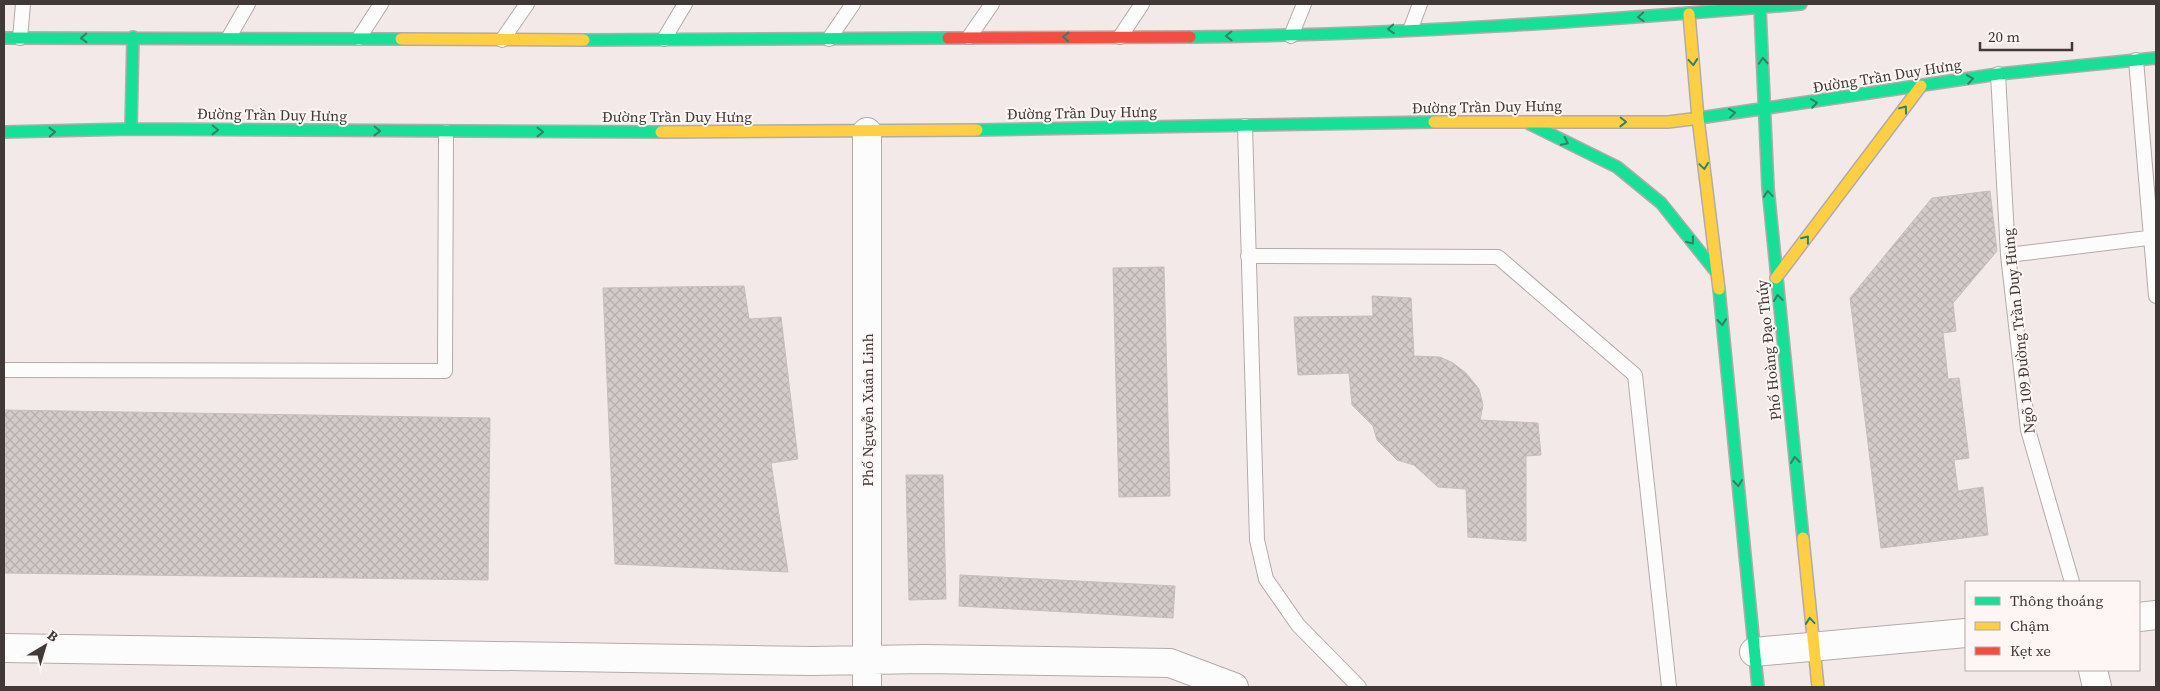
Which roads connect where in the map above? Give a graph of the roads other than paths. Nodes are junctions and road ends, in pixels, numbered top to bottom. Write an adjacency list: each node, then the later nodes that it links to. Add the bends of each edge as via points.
1 (24, 4): 20 (lane)
2 (248, 4): 17 (lane)
3 (381, 4): 21 (lane)
4 (527, 4): 25 (lane)
5 (686, 4): 23 (lane)
6 (853, 4): 24 (lane)
7 (992, 4): 18 (lane)
8 (1142, 4): 22 (lane)
9 (1304, 4): 16 (lane)
10 (1420, 4): 14 (lane)
11 (1801, 4): 12 (main road)
12 (1760, 8): 13 (main road); 30 (main road, Phố Hoàng Đạo Thúy, one-way to 12)
13 (1689, 14): 14 (main road, one-way to 14); 31 (main road, one-way to 31)
14 (1411, 28): 16 (main road, one-way to 16)
15 (133, 36): 17 (main road); 20 (main road, one-way to 20); 34 (main road)
16 (1291, 36): 22 (main road, one-way to 22)
17 (229, 37): 21 (main road)
18 (969, 37): 22 (main road, one-way to 18); 24 (main road)
19 (4, 38): 20 (main road)
20 (20, 38)
21 (359, 38): 25 (main road)
22 (1120, 38)
23 (664, 39): 24 (main road); 25 (main road)
24 (829, 39)
25 (502, 40)
26 (2156, 58): 27 (main road, Đường Trần Duy Hưng)
27 (2136, 60): 28 (main road, Đường Trần Duy Hưng); 38 (lane)
28 (1998, 74): 29 (main road, Đường Trần Duy Hưng, one-way to 28); 39 (lane, Ngõ 109 Đường Trần Duy Hưng)
29 (1921, 86): 30 (main road, Đường Trần Duy Hưng, one-way to 29); 42 (main road, one-way to 29)
30 (1766, 109): 31 (main road, Đường Trần Duy Hưng, one-way to 30); 42 (main road, Phố Hoàng Đạo Thúy, one-way to 30, via 1768,188)
31 (1698, 118): 32 (main road, Đường Trần Duy Hưng, one-way to 31, via 1668,122); 41 (main road, one-way to 41)
32 (1522, 120): 33 (main road, Đường Trần Duy Hưng); 41 (main road, one-way to 41, via 1618,167 1662,203)
33 (1245, 126): 37 (main road, Đường Trần Duy Hưng); 40 (lane)
34 (131, 128): 35 (main road, Đường Trần Duy Hưng, one-way to 34); 36 (main road, Đường Trần Duy Hưng, one-way to 36)
35 (4, 132)
36 (446, 132): 37 (main road, Đường Trần Duy Hưng, one-way to 37); 44 (lane, via 445,371)
37 (867, 132): 53 (street, Phố Nguyễn Xuân Linh)
38 (2153, 238): 39 (lane); 43 (lane)
39 (2008, 255): 45 (lane, Ngõ 109 Đường Trần Duy Hưng, via 2028,430)
40 (1248, 256): 55 (lane, via 1257,540 1266,579 1298,625); 56 (lane, via 1498,257 1635,375)
41 (1717, 273): 51 (main road, one-way to 51)
42 (1776, 278): 49 (main road, Phố Hoàng Đạo Thúy, one-way to 42)
43 (2156, 296)
44 (4, 370)
45 (2072, 581)
46 (2156, 615): 47 (street)
47 (2140, 617)
48 (1965, 633): 49 (street)
49 (1812, 647): 51 (street); 58 (main road, Phố Hoàng Đạo Thúy)
50 (4, 648): 53 (street)
51 (1754, 652): 57 (main road)
52 (2093, 671): 59 (street)
53 (868, 674): 54 (street, via 924,659 1170,663)
54 (1234, 687)
55 (1359, 687)
56 (1670, 687)
57 (1758, 687)
58 (1818, 687)
59 (2097, 687)

